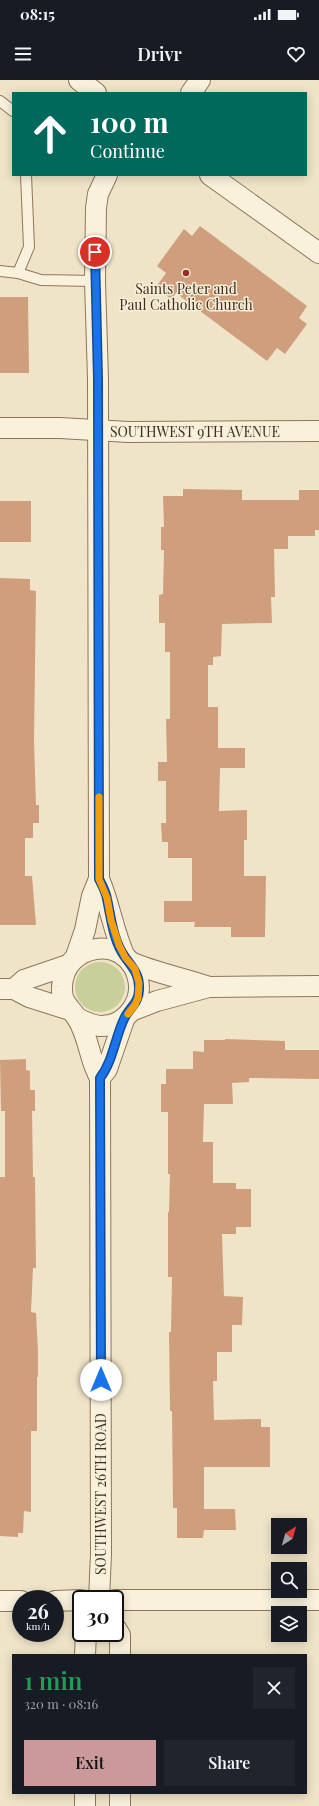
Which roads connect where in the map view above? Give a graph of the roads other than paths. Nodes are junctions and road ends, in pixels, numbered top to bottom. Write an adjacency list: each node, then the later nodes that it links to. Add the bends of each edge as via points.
1 (79, 80): 3 (street)
2 (200, 80): 4 (street)
3 (95, 92)
4 (192, 92)
5 (0, 101): 6 (lane)
6 (12, 109)
7 (26, 176): 12 (lane, via 29,247)
8 (107, 176): 13 (street, via 98,194 96,208)
9 (211, 176): 10 (street)
10 (319, 252)
11 (0, 271): 12 (lane)
12 (18, 273): 13 (lane, via 41,280)
13 (95, 281): 15 (street)
14 (0, 428): 15 (street, SOUTHWEST 9TH AVENUE)
15 (98, 430): 16 (street, SOUTHWEST 9TH AVENUE); 17 (street)
16 (319, 431)
17 (99, 879): 18 (street, via 107,898 115,932); 19 (street)
18 (127, 959): 19 (street, via 116,951 95,948 85,951); 21 (street, via 160,974); 24 (street, via 137,976 139,991 135,1005)
19 (72, 961): 22 (street); 23 (street, via 63,976 62,988 64,1000)
20 (319, 986): 21 (street)
21 (209, 987): 24 (street, via 163,999)
22 (7, 989): 23 (street)
23 (73, 1014): 24 (street, via 89,1024 101,1026 114,1023); 25 (street, SOUTHWEST 26TH ROAD, via 87,1042 94,1068)
24 (128, 1014): 25 (street, SOUTHWEST 26TH ROAD, via 107,1069)
25 (100, 1078): 26 (street, SOUTHWEST 26TH ROAD)
26 (99, 1590)
27 (124, 1600): 28 (street)
28 (319, 1600)
29 (0, 1601): 30 (street)
30 (12, 1601)
31 (86, 1642): 33 (street)
32 (120, 1642): 34 (street)
33 (85, 1654)
34 (120, 1654)
35 (85, 1794): 37 (street)
36 (120, 1794): 38 (street)
37 (85, 1806)
38 (120, 1806)

